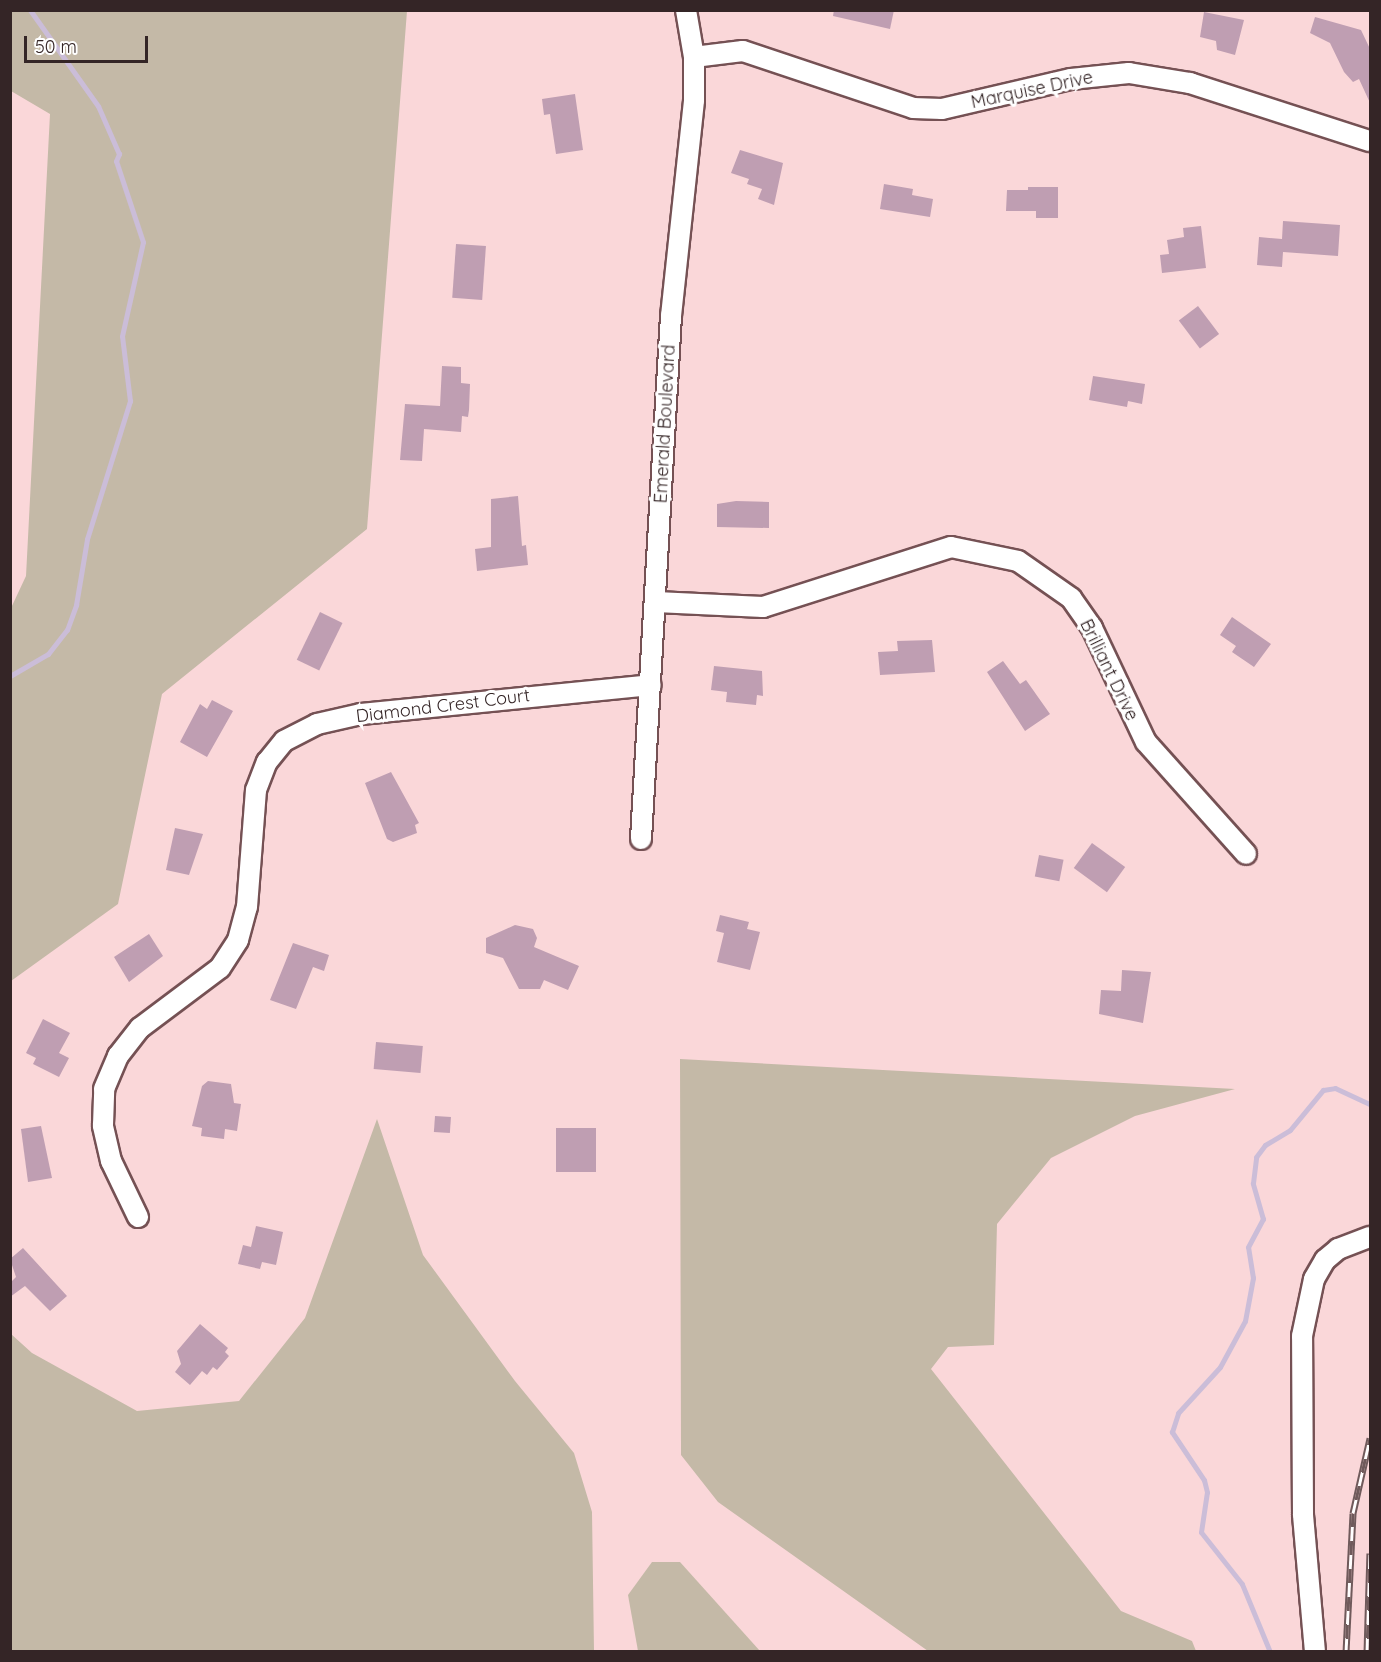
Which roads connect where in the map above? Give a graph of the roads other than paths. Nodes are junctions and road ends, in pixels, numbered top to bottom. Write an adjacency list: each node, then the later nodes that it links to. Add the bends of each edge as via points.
1 (686, 10): 2 (street, Emerald Boulevard)
2 (694, 57): 3 (street, Marquise Drive, via 743,51 913,108 942,109 1071,79 1130,73 1190,83); 4 (street, Emerald Boulevard, via 671,316)
3 (1371, 141)
4 (656, 602): 5 (street, Emerald Boulevard); 7 (street, Brilliant Drive, via 763,607 951,547 1018,561 1071,598 1092,628 1146,742)
5 (651, 685): 6 (street, Emerald Boulevard); 8 (street, Diamond Crest Court, via 361,714 317,724 284,741 267,762 256,790 247,907 238,940 220,968 140,1028 118,1056 104,1089 103,1125 111,1161)
6 (641, 839)
7 (1246, 854)
8 (138, 1216)
9 (1371, 1237): 10 (street, via 1338,1249 1325,1260 1314,1279 1302,1336 1304,1514)
10 (1315, 1652)

